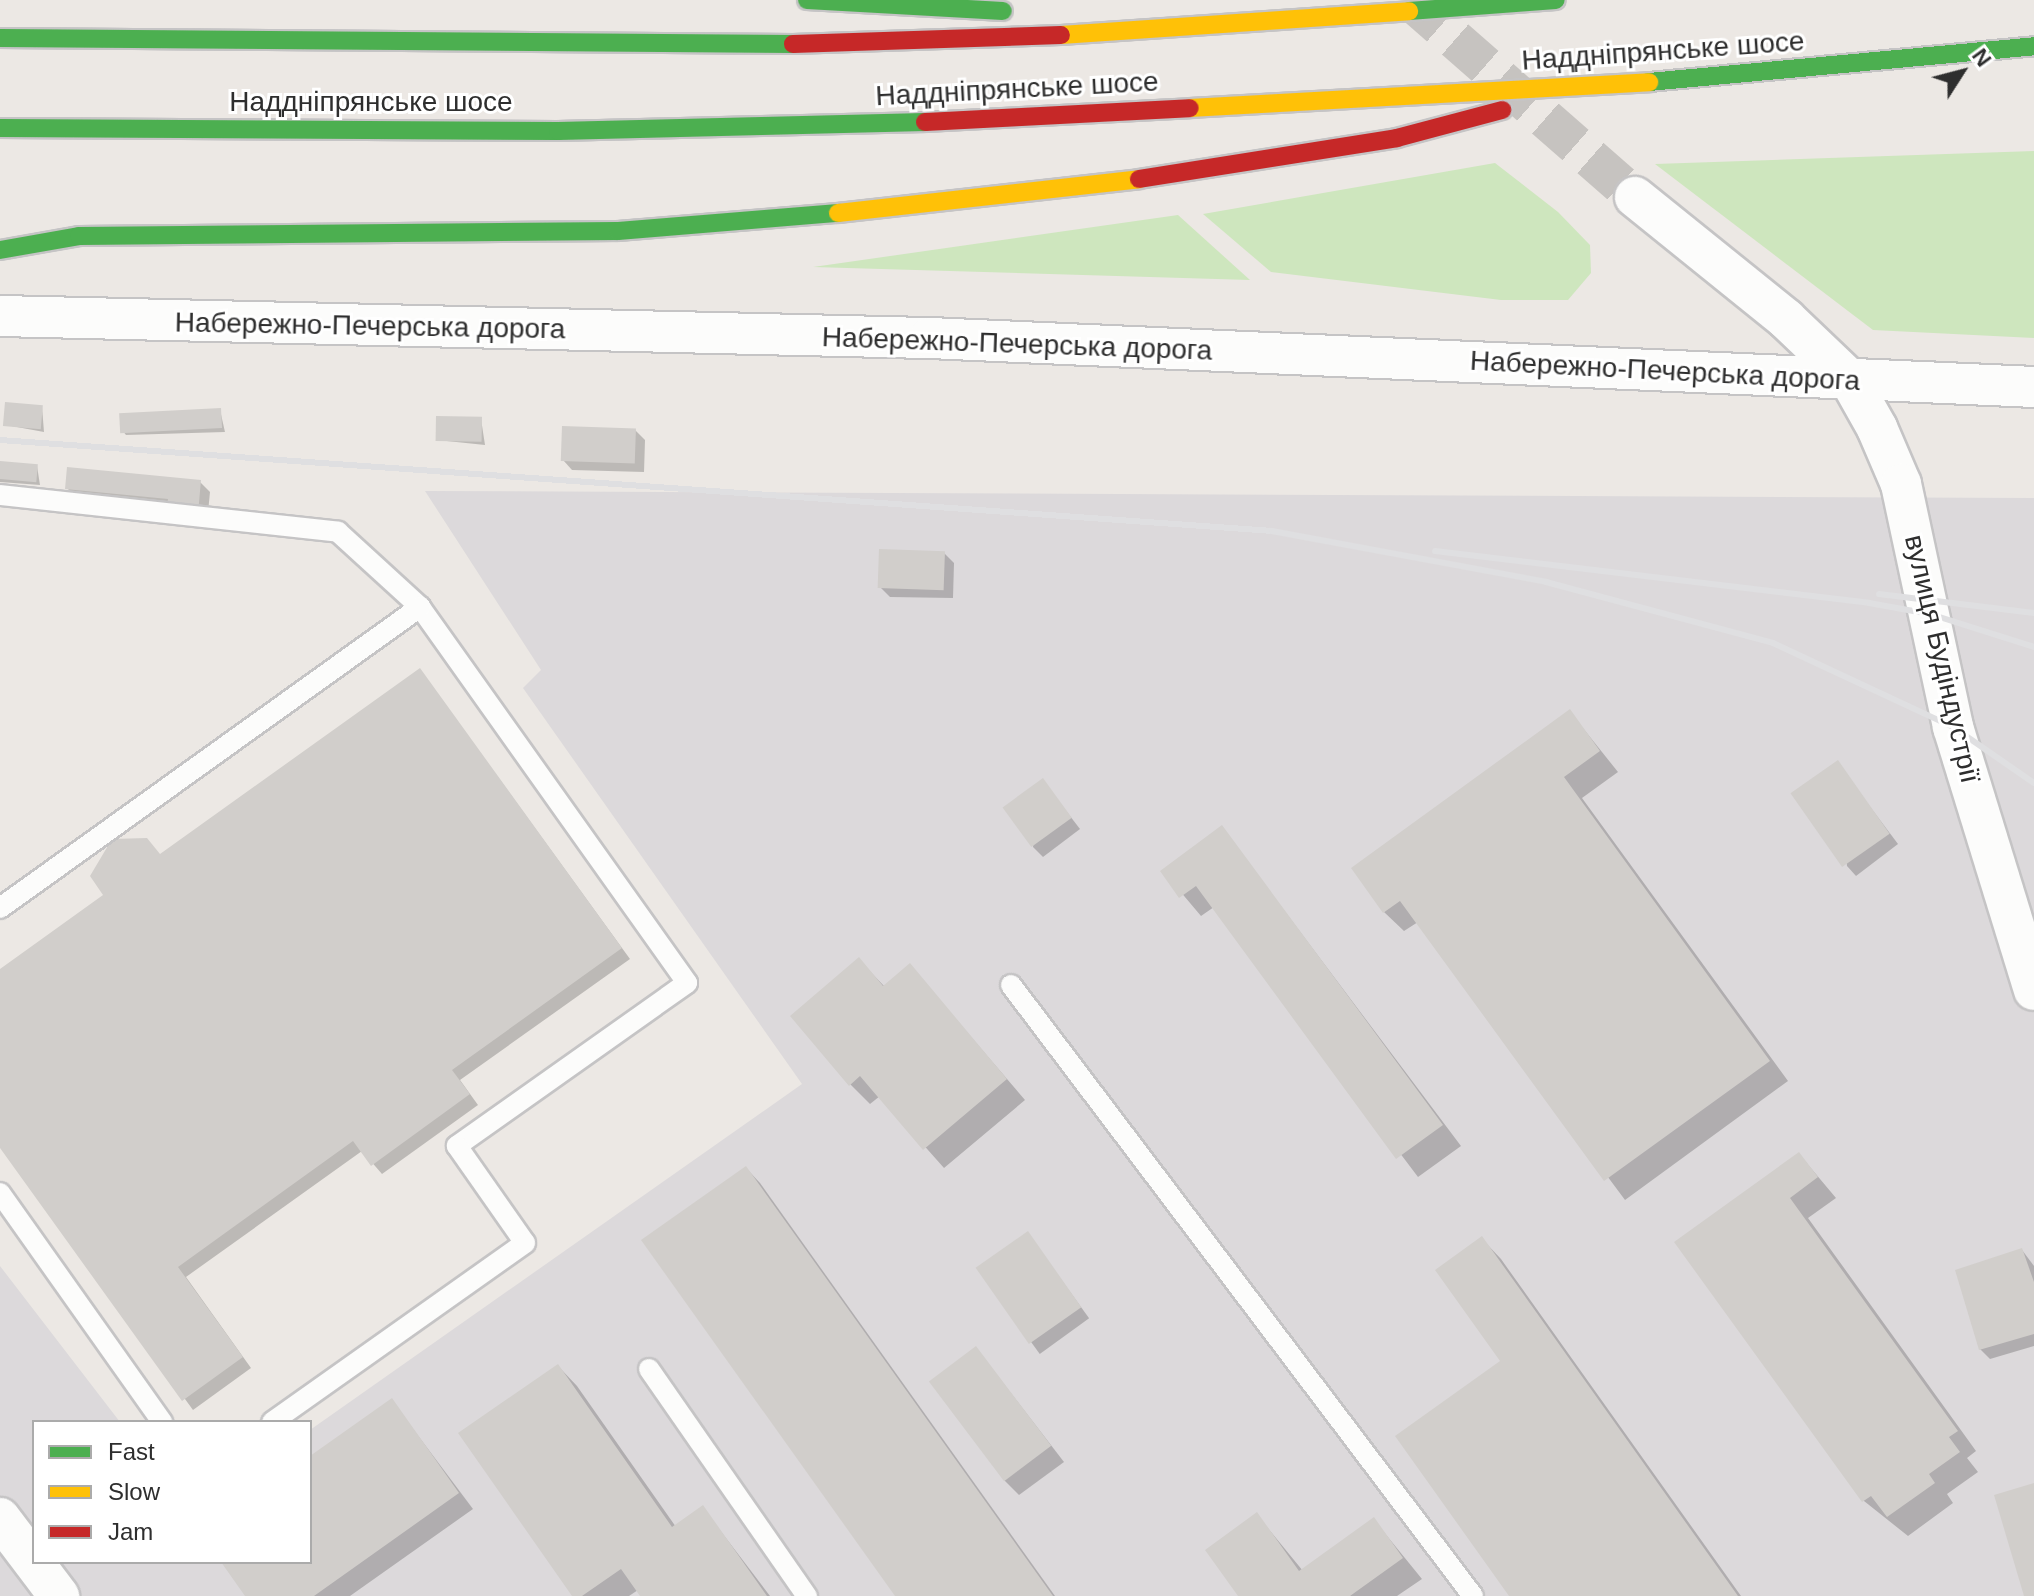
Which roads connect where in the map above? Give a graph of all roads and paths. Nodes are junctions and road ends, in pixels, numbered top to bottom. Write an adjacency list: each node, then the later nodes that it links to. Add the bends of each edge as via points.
1 (807, 0): 3 (main road)
2 (1556, 0): 5 (main road, Наддніпрянське шосе)
3 (1028, 11)
4 (1091, 13): 5 (main road)
5 (1309, 17): 6 (main road, Наддніпрянське шосе, via 1053,36 698,47)
6 (0, 38)
7 (2034, 46): 8 (main road, Наддніпрянське шосе)
8 (1589, 87): 9 (main road, Наддніпрянське шосе, via 699,130); 11 (main road, via 1397,138 1203,170 748,223 618,231 79,236)
9 (0, 128)
10 (1635, 197): 13 (street, via 1786,319)
11 (0, 250)
12 (0, 316): 13 (street, Набережно-Печерська дорога, via 930,338)
13 (1850, 380): 14 (street, Набережно-Печерська дорога); 19 (street, вулиця Будіндустрії, via 1901,484 1953,727)
14 (2034, 387)
15 (0, 495): 16 (lane, via 338,532)
16 (420, 607): 17 (lane); 23 (lane, via 687,983 457,1146 525,1243)
17 (0, 908)
18 (1011, 985): 29 (lane)
19 (2034, 990)
20 (0, 1193): 22 (lane)
21 (649, 1369): 28 (lane)
22 (161, 1420)
23 (275, 1420)
24 (0, 1518): 25 (street)
25 (32, 1560)
26 (35, 1564): 27 (street)
27 (59, 1596)
28 (807, 1596)
29 (1473, 1596)

